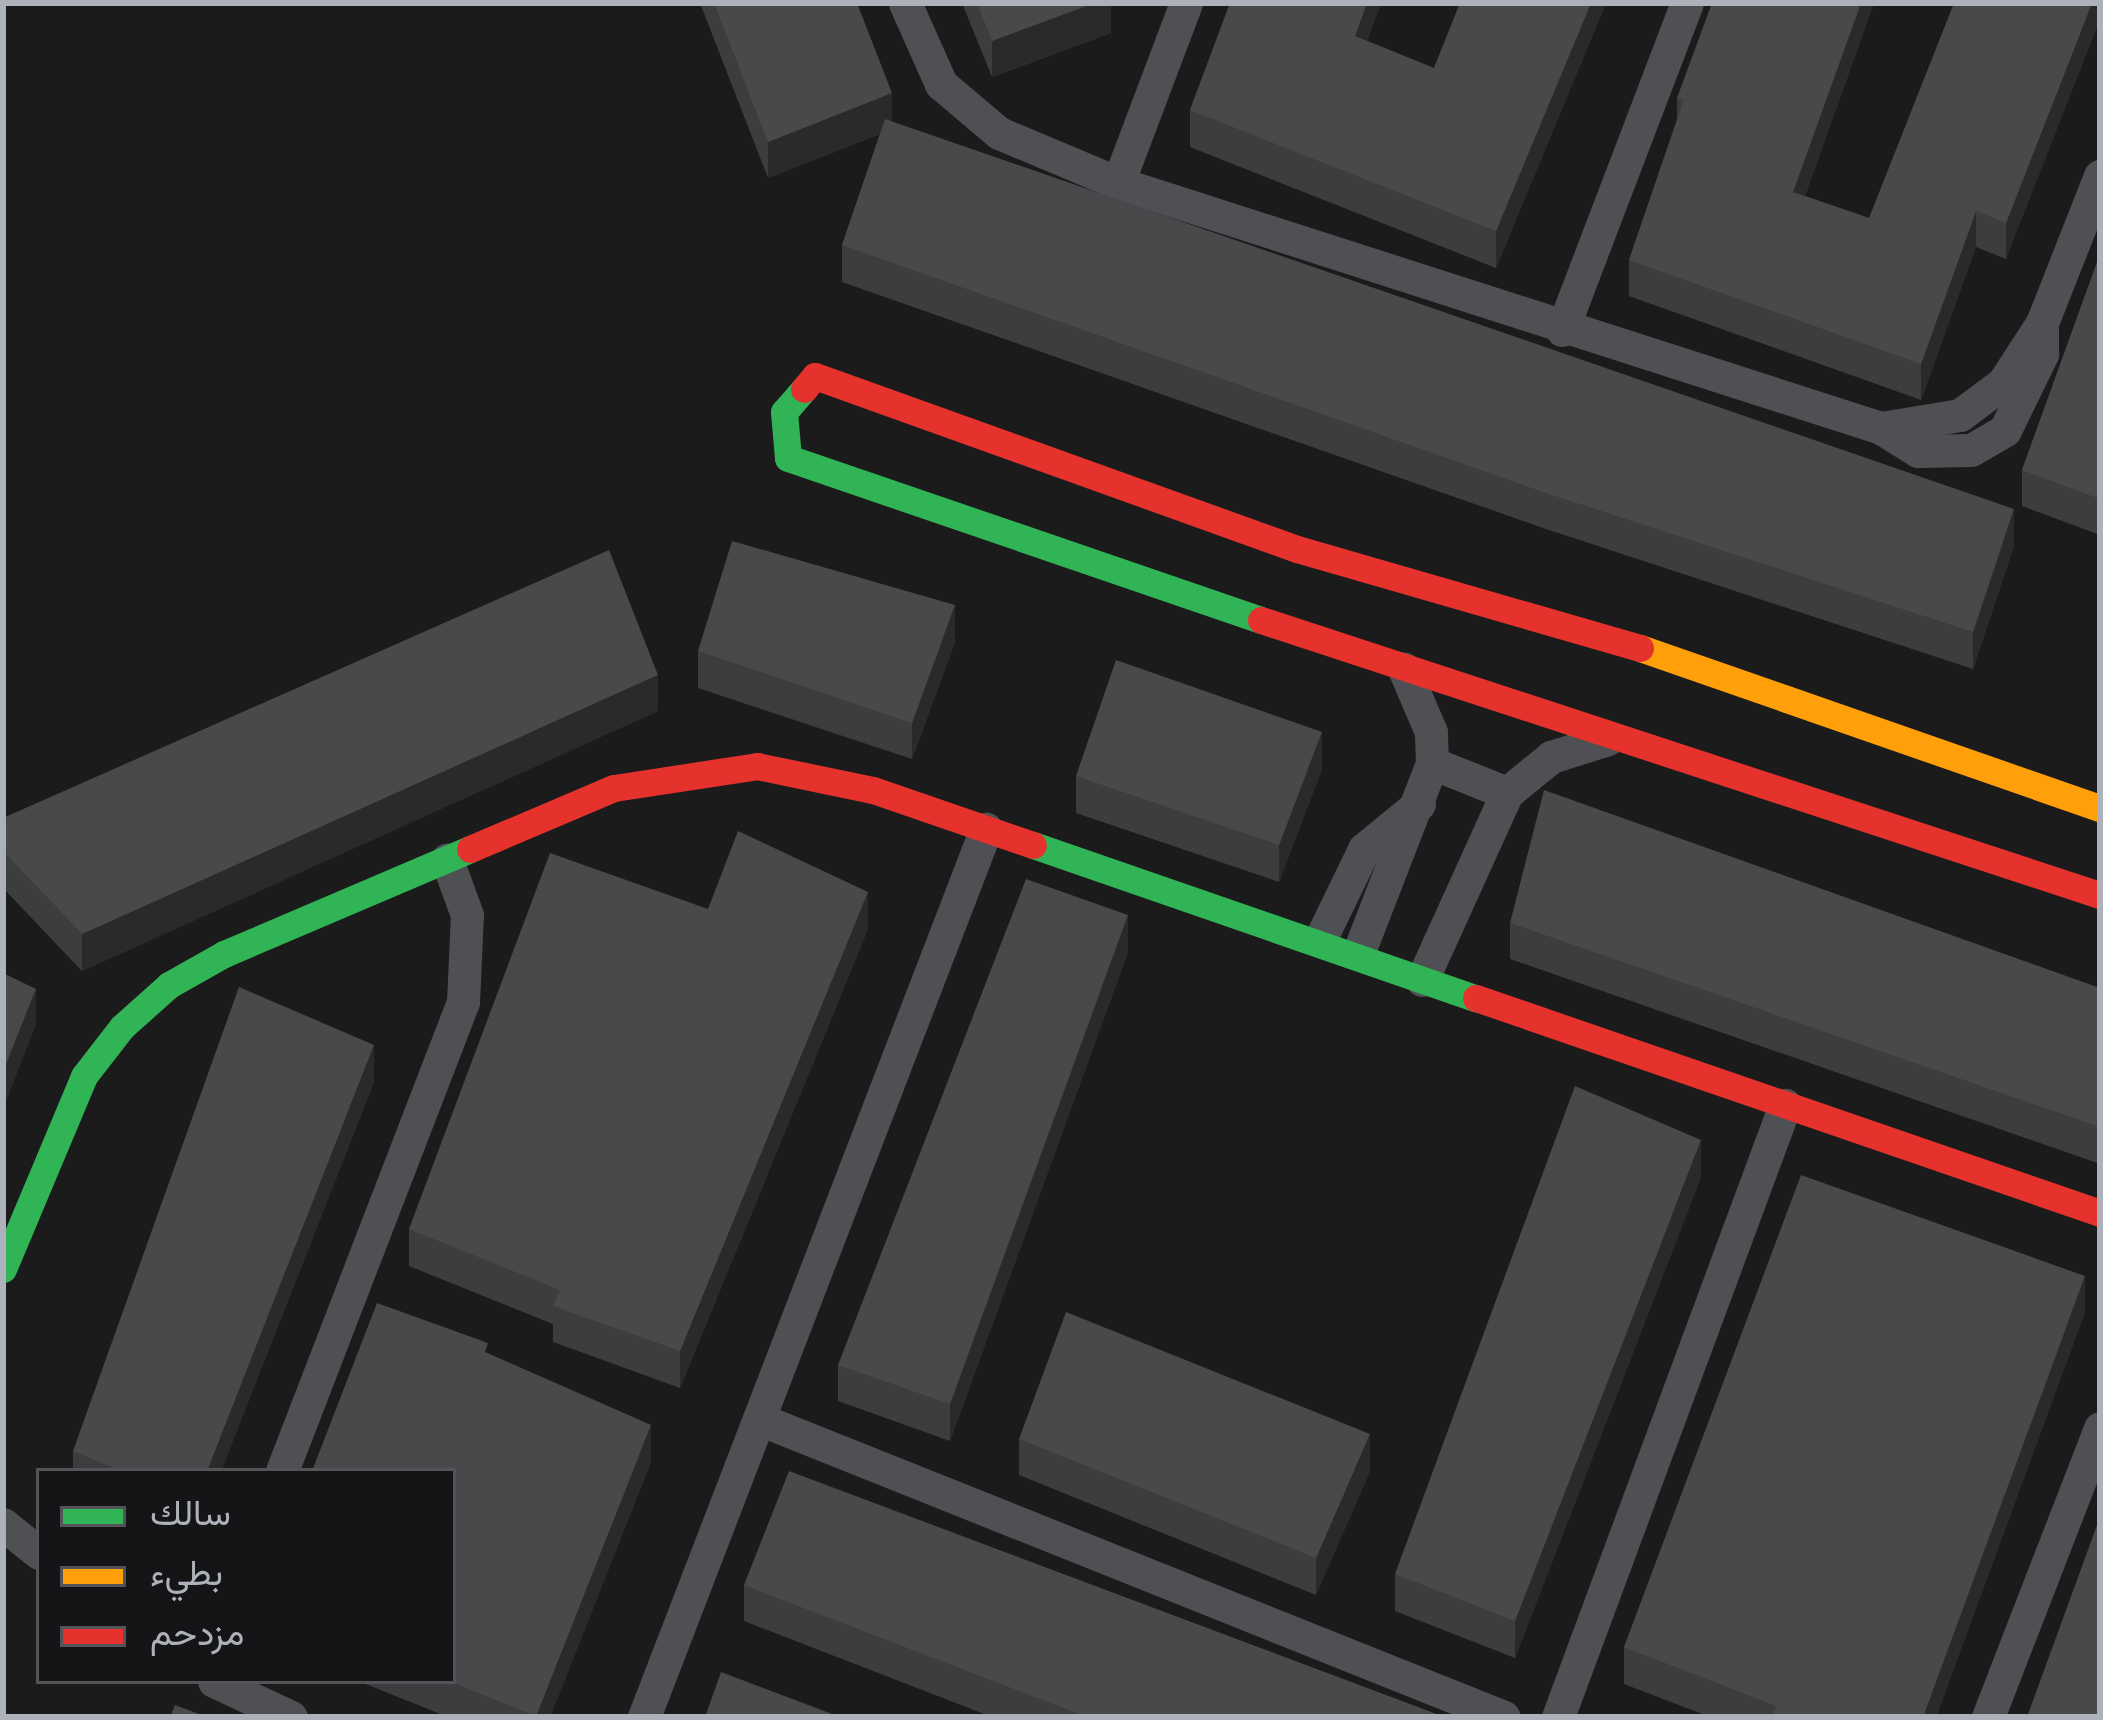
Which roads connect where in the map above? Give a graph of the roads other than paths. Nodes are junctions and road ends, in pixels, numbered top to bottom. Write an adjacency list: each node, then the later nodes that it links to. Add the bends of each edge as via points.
1 (905, 3): 5 (street, via 941,84 977,120)
2 (1186, 3): 5 (street)
3 (1687, 3): 6 (street)
4 (2100, 176): 6 (street, via 2042,323 1976,407 1943,421 1881,428)
5 (1118, 183): 6 (street)
6 (1562, 330)
7 (1404, 669): 8 (street); 9 (street, via 1431,732); 11 (street, via 788,458 784,412 814,376 1297,549 1662,654)
8 (1613, 738): 10 (street, via 1551,757); 15 (street)
9 (1432, 763): 10 (street); 12 (street)
10 (1507, 793): 18 (street)
11 (2092, 801)
12 (1419, 804): 16 (street, via 1364,849); 17 (street)
13 (986, 830): 14 (street, via 835,778 707,768 614,788); 16 (street); 22 (street)
14 (447, 860): 21 (street, via 224,953 144,1004 83,1076); 24 (street, via 469,930 463,1002)
15 (2100, 895)
16 (1320, 940): 17 (street)
17 (1358, 954): 18 (street)
18 (1422, 980): 19 (street)
19 (1785, 1105): 20 (street); 31 (street)
20 (2100, 1213)
21 (3, 1269)
22 (759, 1419): 29 (street); 30 (street)
23 (2100, 1428): 32 (street)
24 (284, 1468)
25 (3, 1523): 26 (street)
26 (36, 1550)
27 (220, 1684): 28 (street)
28 (291, 1717)
29 (644, 1717)
30 (1504, 1717)
31 (1558, 1717)
32 (1988, 1717)

